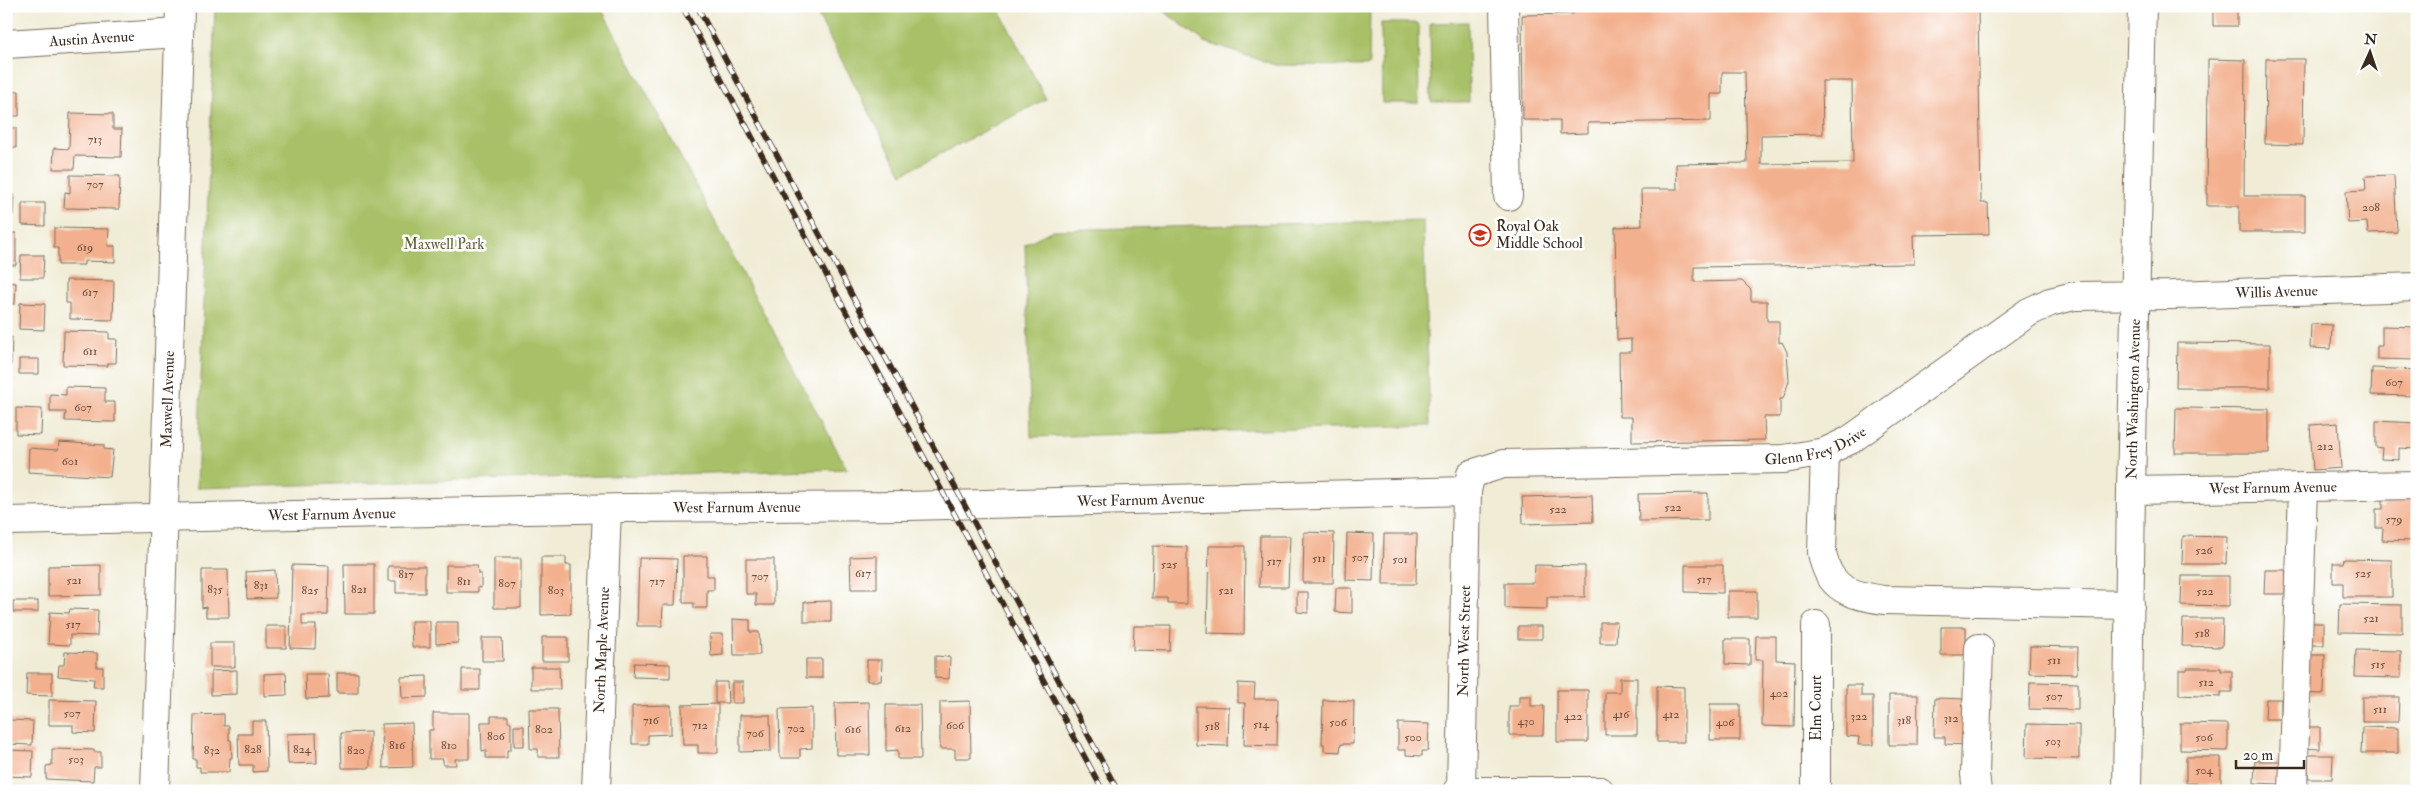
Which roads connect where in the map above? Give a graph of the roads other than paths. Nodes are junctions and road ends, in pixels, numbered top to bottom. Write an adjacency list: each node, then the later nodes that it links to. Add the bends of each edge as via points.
1 (180, 6): 4 (street, Maxwell Avenue)
2 (1504, 6): 6 (street)
3 (2142, 6): 8 (street, North Washington Avenue)
4 (179, 33): 5 (street, Austin Avenue); 15 (street, Maxwell Avenue)
5 (6, 44)
6 (1508, 196)
7 (2417, 287): 8 (street, Willis Avenue)
8 (2136, 295): 9 (street, Glenn Frey Drive, via 2074,296 2029,312 1850,440); 12 (street, North Washington Avenue)
9 (1825, 452): 13 (street, Glenn Frey Drive, via 1784,458 1504,464 1471,474); 17 (street, via 1822,552 1825,568 1833,581 1845,590 1884,600)
10 (2417, 485): 11 (street, West Farnum Avenue)
11 (2303, 488): 12 (street, West Farnum Avenue); 28 (street)
12 (2131, 490): 17 (street, North Washington Avenue)
13 (1467, 491): 14 (street, West Farnum Avenue, via 908,506); 20 (street, North West Street)
14 (607, 509): 15 (street, West Farnum Avenue); 22 (street, North Maple Avenue)
15 (163, 518): 16 (street, West Farnum Avenue); 21 (street, Maxwell Avenue)
16 (6, 521)
17 (2130, 605): 27 (street, North Washington Avenue)
18 (1816, 625): 25 (street, Elm Court)
19 (1979, 648): 26 (street)
20 (1461, 790): 23 (street); 24 (street)
21 (155, 791)
22 (596, 791)
23 (1457, 791)
24 (1600, 791)
25 (1816, 791)
26 (1977, 791)
27 (2127, 791)
28 (2293, 791)

